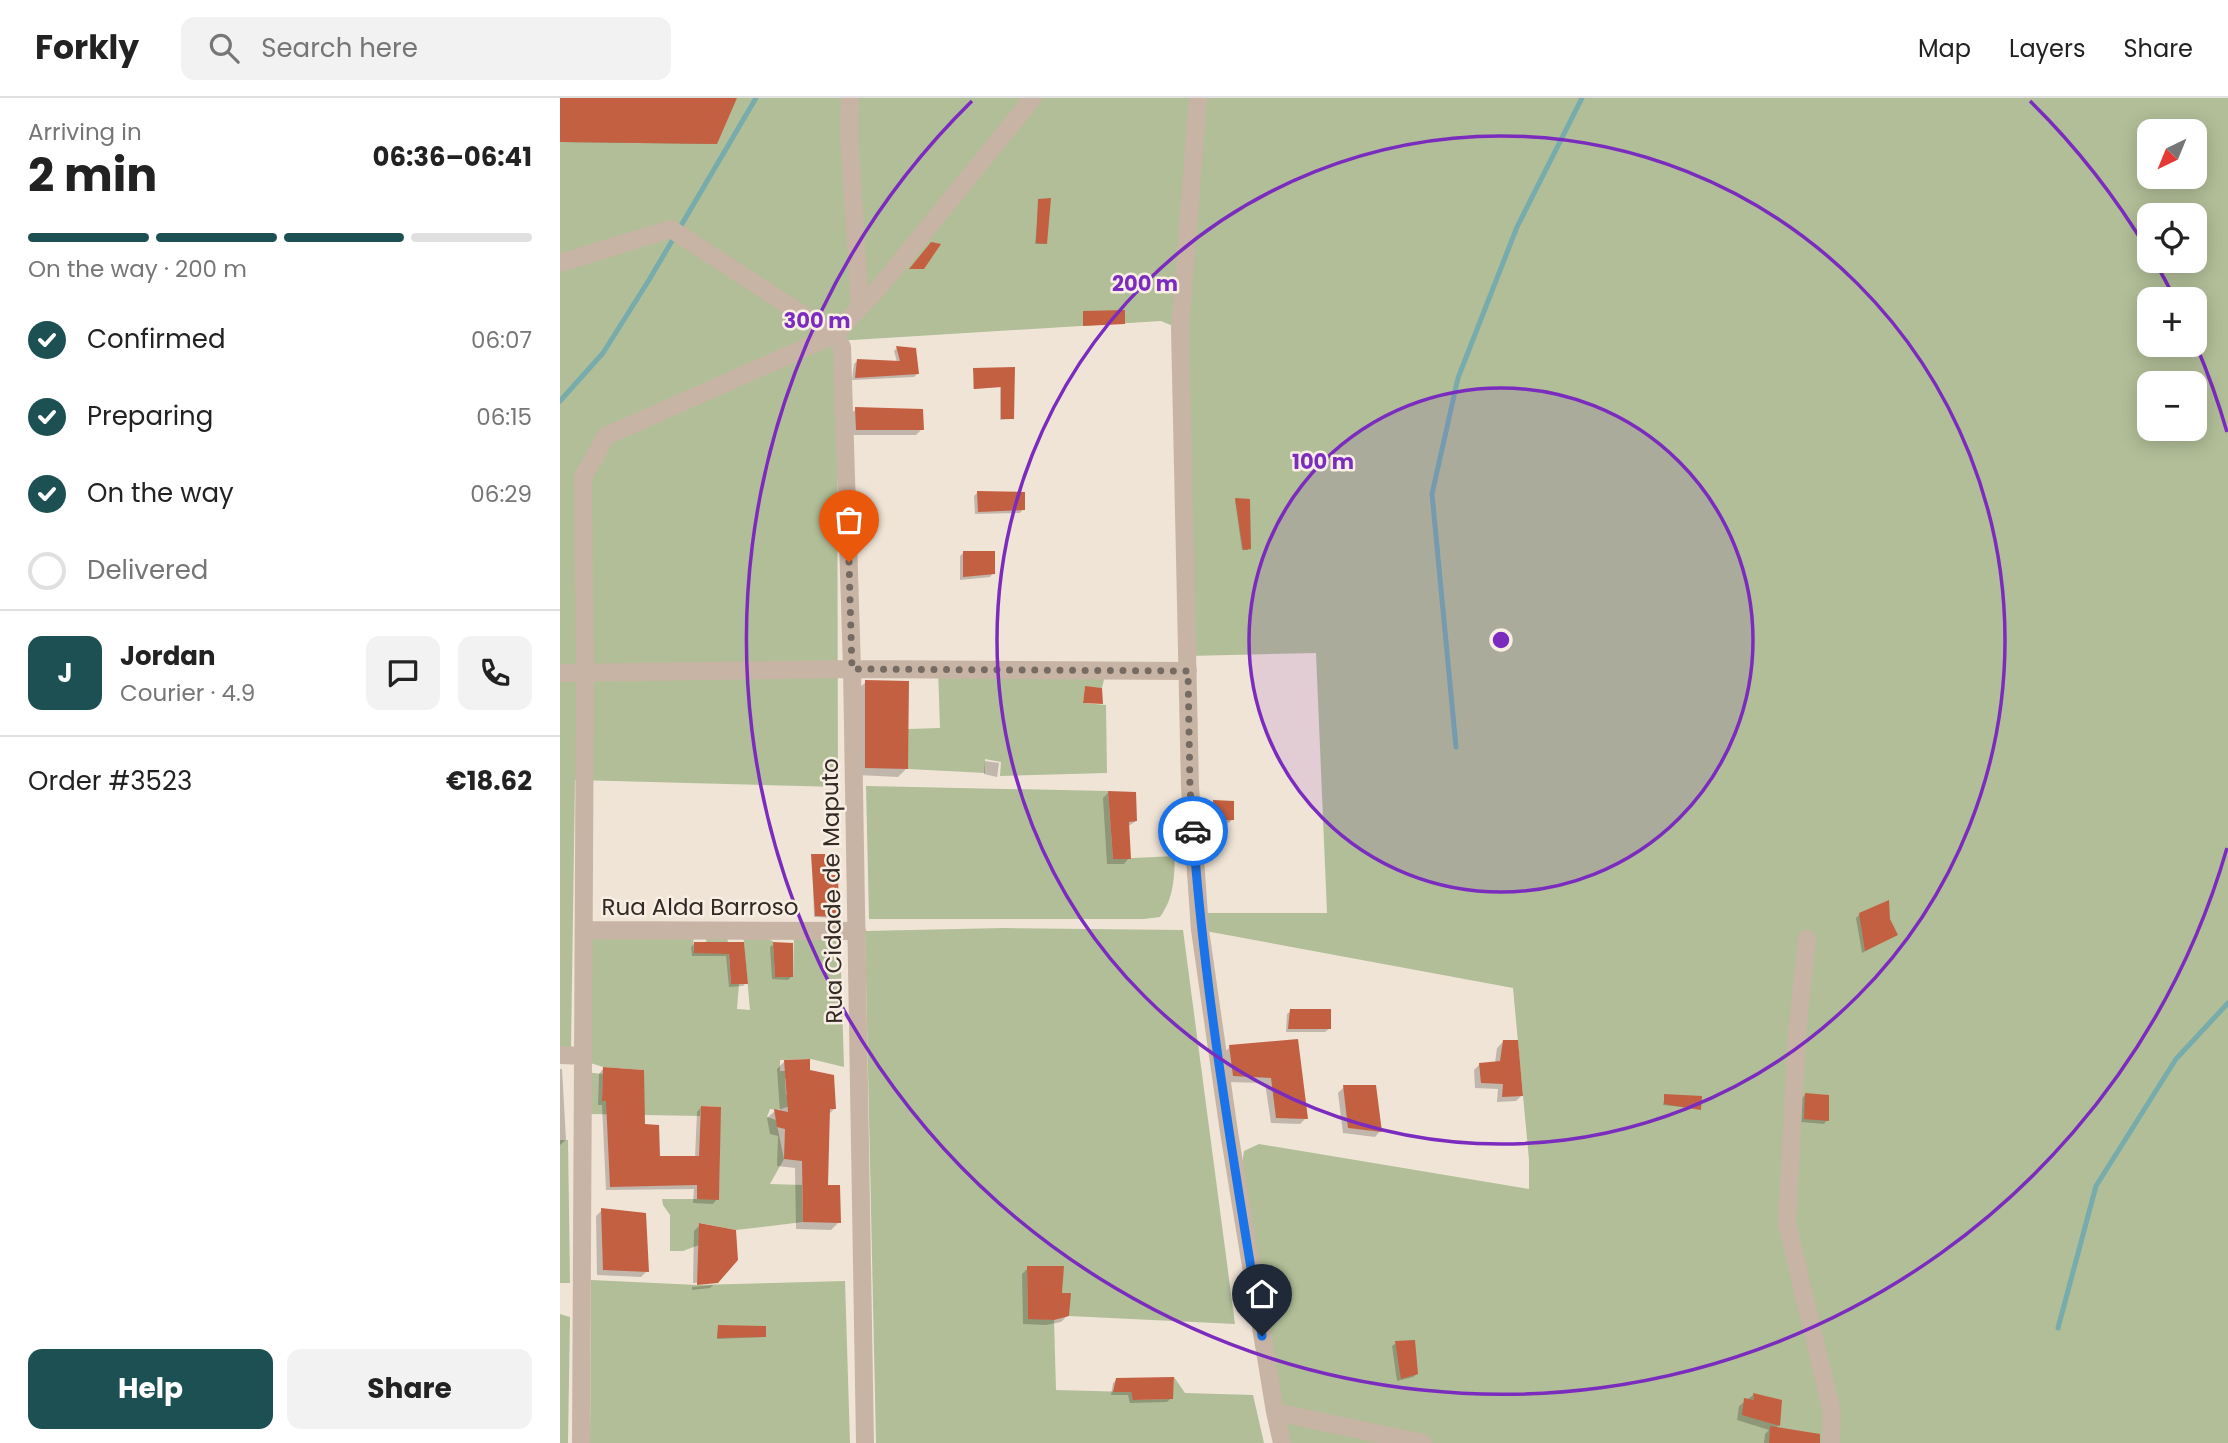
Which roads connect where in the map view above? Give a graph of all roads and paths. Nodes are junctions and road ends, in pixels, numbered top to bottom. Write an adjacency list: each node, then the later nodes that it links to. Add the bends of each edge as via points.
1 (850, 98): 5 (street)
2 (1033, 98): 5 (street)
3 (1198, 98): 8 (street, via 1180,329)
4 (560, 263): 6 (street, via 671,229)
5 (860, 307): 6 (street)
6 (835, 338): 7 (street, Rua Cidade de Maputo, via 842,347); 10 (street, via 606,436 583,477)
7 (852, 669): 8 (street); 10 (street); 12 (street, Rua Cidade de Maputo)
8 (1188, 671): 16 (street, via 1200,930)
9 (560, 673): 10 (street)
10 (585, 674): 11 (street)
11 (584, 930): 12 (street, Rua Alda Barroso); 15 (street)
12 (857, 932): 18 (street, Rua Cidade de Maputo)
13 (1807, 939): 21 (street, via 1787,1223 1832,1413)
14 (560, 1055): 15 (street)
15 (584, 1056): 17 (street)
16 (1275, 1412): 19 (street); 20 (street)
17 (581, 1443)
18 (865, 1443)
19 (1282, 1443)
20 (1423, 1443)
21 (1831, 1443)

